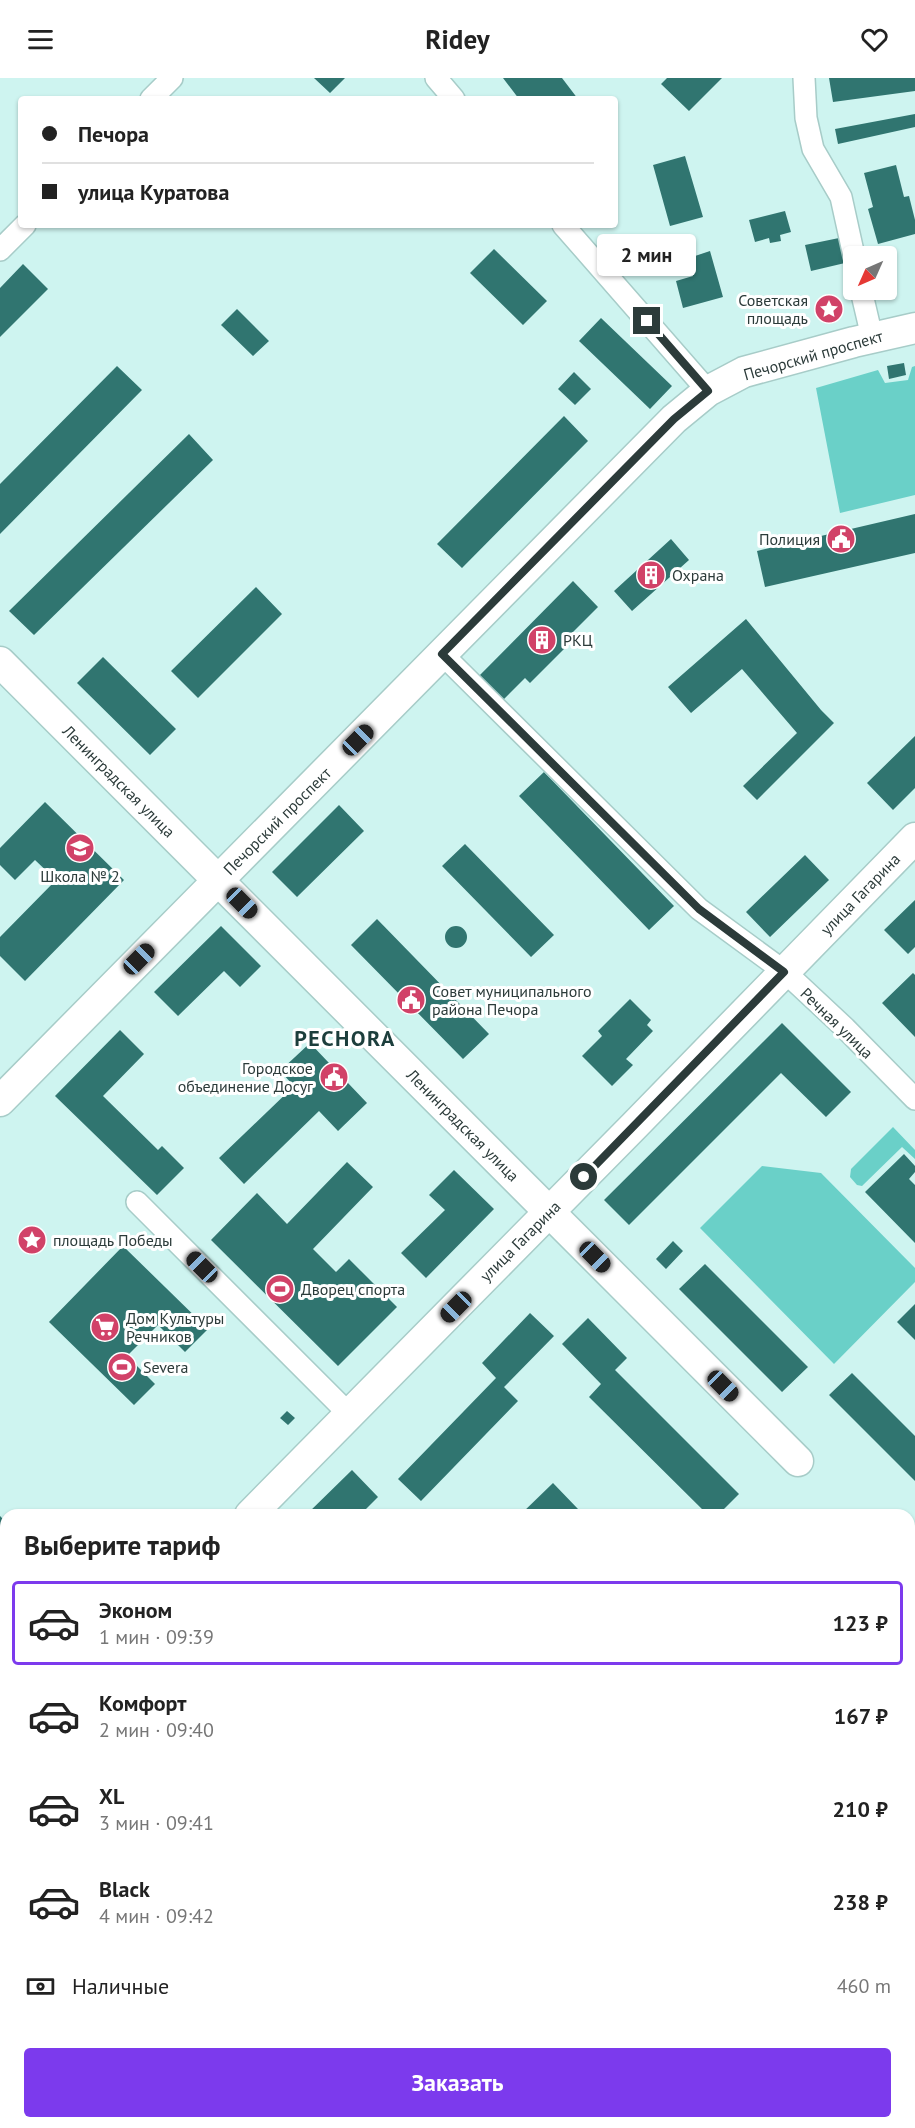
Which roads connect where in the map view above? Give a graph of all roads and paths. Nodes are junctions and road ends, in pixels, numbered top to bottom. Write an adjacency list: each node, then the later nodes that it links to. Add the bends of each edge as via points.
1 (172, 78): 4 (street)
2 (436, 78): 5 (street)
3 (804, 78): 8 (street, via 806,118 813,149 841,197)
4 (154, 96)
5 (451, 96)
6 (22, 228): 9 (street)
7 (566, 228): 13 (street)
8 (852, 246)
9 (0, 250)
10 (863, 300): 12 (street)
11 (915, 328): 12 (main road, Печорский проспект)
12 (872, 338): 13 (main road, Печорский проспект, via 744,372)
13 (708, 391): 14 (main road, Печорский проспект, via 674,419)
14 (442, 654): 17 (main road, Печорский проспект); 18 (street, Речная улица, via 699,909)
15 (0, 662): 17 (main road, Ленинградская улица)
16 (915, 838): 18 (main road, улица Гагарина)
17 (218, 879): 20 (main road, Печорский проспект); 22 (main road, Ленинградская улица)
18 (784, 972): 19 (street, Речная улица); 22 (main road, улица Гагарина)
19 (915, 1099)
20 (0, 1101)
21 (137, 1202): 23 (street)
22 (550, 1211): 23 (main road, улица Гагарина); 24 (main road, Ленинградская улица)
23 (349, 1414): 25 (main road, улица Гагарина)
24 (798, 1461)
25 (256, 1509)

